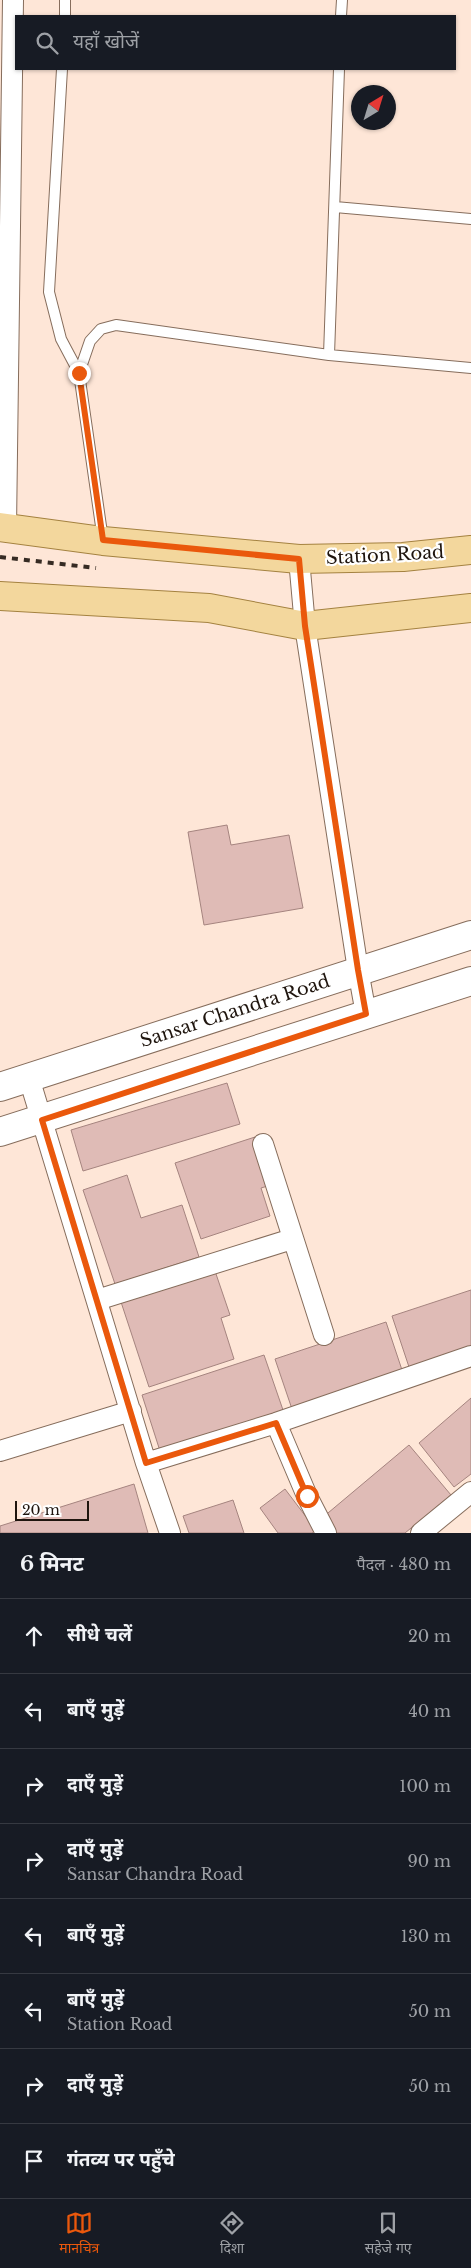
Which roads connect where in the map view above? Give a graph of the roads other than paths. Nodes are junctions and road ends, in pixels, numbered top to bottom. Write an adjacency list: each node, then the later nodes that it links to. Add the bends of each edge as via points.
1 (13, 0): 8 (street)
2 (65, 0): 4 (lane)
3 (342, 0): 5 (lane)
4 (64, 15)
5 (341, 15)
6 (62, 70): 13 (lane, via 49,292 61,339)
7 (339, 70): 9 (lane)
8 (5, 74): 14 (street)
9 (335, 207): 10 (lane); 11 (lane)
10 (471, 219)
11 (329, 355): 12 (lane); 13 (lane, via 116,325 101,329 90,341)
12 (471, 368)
13 (79, 373): 15 (lane)
14 (3, 527): 15 (main road, Station Road)
15 (103, 540): 17 (main road, Station Road)
16 (471, 550): 17 (main road, Station Road, via 403,557)
17 (299, 559): 20 (street)
18 (0, 596): 20 (main road, via 209,608)
19 (471, 608): 20 (main road)
20 (305, 626): 22 (street)
21 (471, 935): 22 (street, Sansar Chandra Road)
22 (358, 970): 24 (street); 25 (street, Sansar Chandra Road)
23 (471, 981): 24 (street)
24 (366, 1014): 27 (street)
25 (29, 1078): 26 (street, Sansar Chandra Road); 27 (street)
26 (0, 1087)
27 (42, 1120): 28 (street); 31 (street)
28 (0, 1132)
29 (263, 1144): 30 (street)
30 (292, 1239): 31 (street); 32 (street)
31 (97, 1300): 34 (street)
32 (324, 1335)
33 (471, 1356): 35 (street)
34 (131, 1411): 36 (street); 37 (street)
35 (276, 1423): 37 (street); 40 (street)
36 (0, 1451)
37 (146, 1463): 39 (street)
38 (471, 1492): 41 (street)
39 (170, 1533)
40 (326, 1533)
41 (421, 1533)

